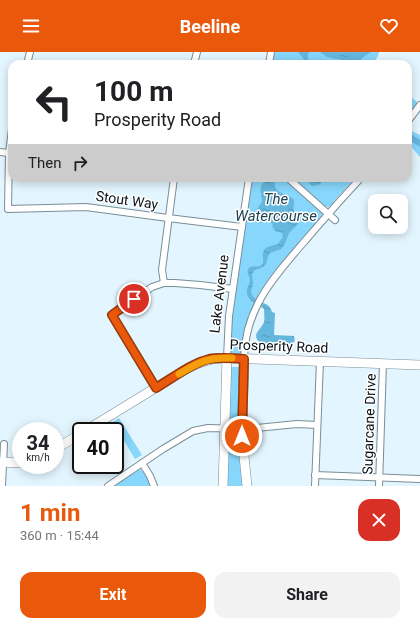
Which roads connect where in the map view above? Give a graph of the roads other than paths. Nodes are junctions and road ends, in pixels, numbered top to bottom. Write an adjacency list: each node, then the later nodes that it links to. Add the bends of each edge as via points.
1 (420, 104): 2 (street)
2 (412, 116)
3 (8, 182): 9 (street, Stout Way, via 8,209 86,207)
4 (173, 182): 9 (street)
5 (248, 182): 11 (street, Lake Avenue)
6 (292, 182): 8 (street)
7 (357, 182): 8 (street)
8 (328, 214): 10 (street); 15 (street, via 267,287 251,319 244,346)
9 (168, 218): 11 (street, Stout Way); 12 (street, via 162,270)
10 (335, 220)
11 (242, 227): 13 (street, Lake Avenue)
12 (164, 283): 13 (street); 19 (street, via 152,287 112,315)
13 (233, 289): 14 (street, Lake Avenue, via 228,323)
14 (227, 358): 15 (street, Prosperity Road); 19 (street, Prosperity Road, via 209,359 198,363); 22 (street, Lake Avenue)
15 (244, 359): 16 (street, Prosperity Road); 23 (street)
16 (320, 361): 17 (street, Prosperity Road); 21 (street)
17 (384, 363): 18 (street, Prosperity Road); 28 (street, Sugarcane Drive)
18 (420, 364)
19 (156, 388): 20 (street, Prosperity Road)
20 (101, 422)
21 (317, 425): 23 (street, via 297,424); 27 (street)
22 (225, 428): 23 (street); 26 (street, via 193,431); 33 (street, Lake Avenue)
23 (242, 429): 34 (street)
24 (4, 444): 25 (street)
25 (2, 462): 30 (street)
26 (142, 463): 31 (street); 32 (street)
27 (316, 475): 28 (street); 35 (street)
28 (380, 478): 29 (street); 36 (street, Sugarcane Drive)
29 (420, 479)
30 (2, 486)
31 (108, 486)
32 (154, 486)
33 (223, 486)
34 (247, 486)
35 (315, 486)
36 (379, 486)

